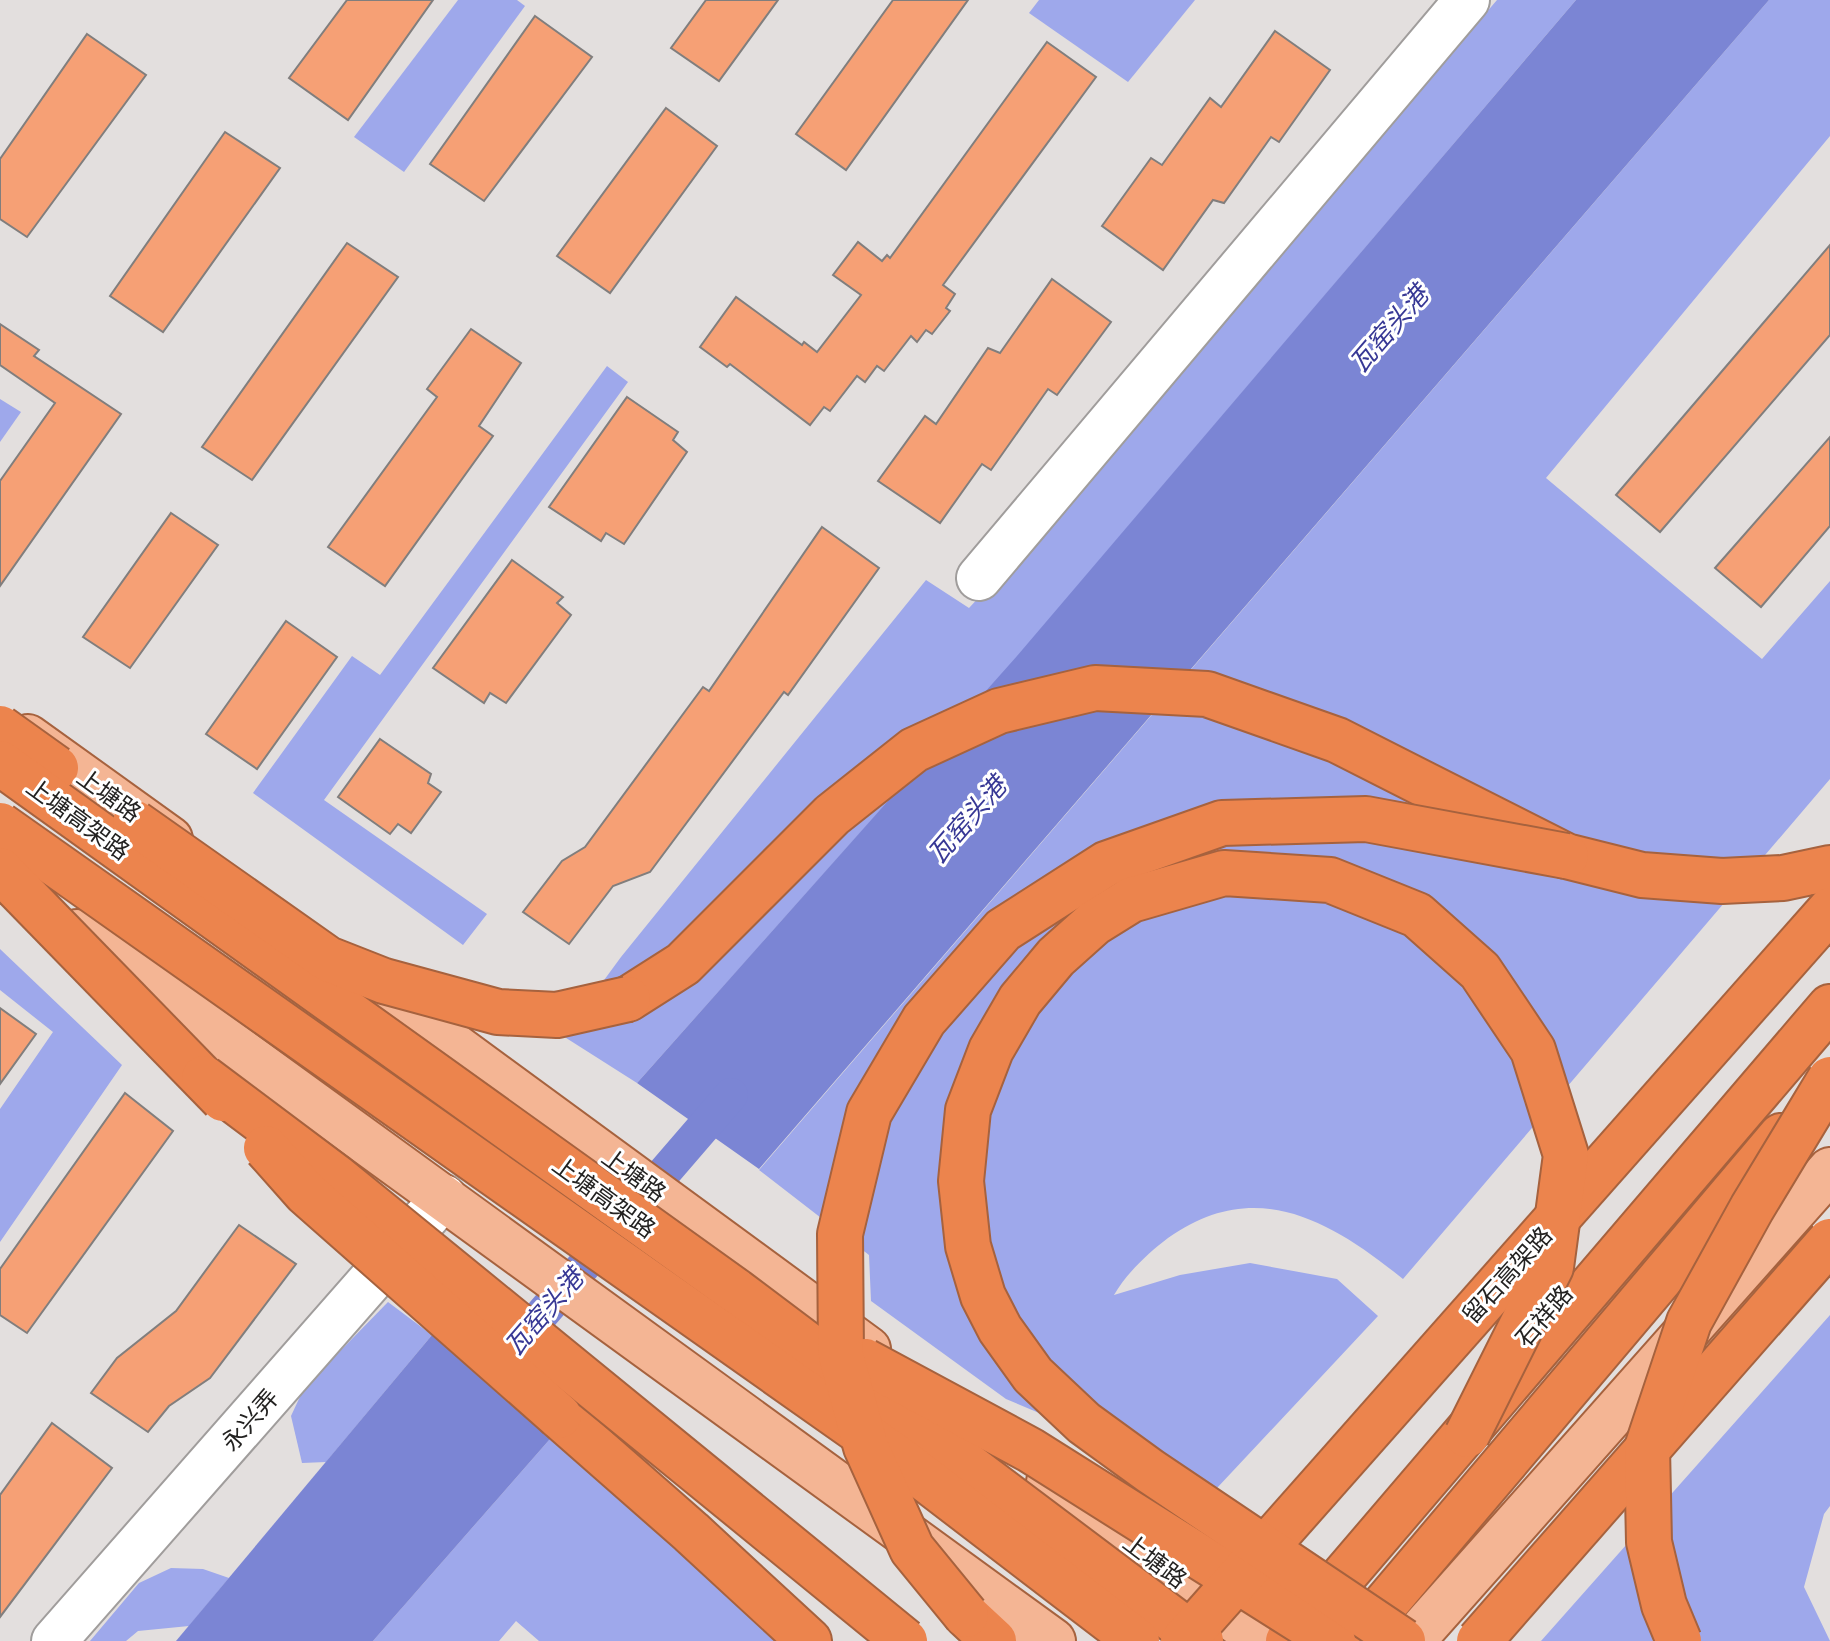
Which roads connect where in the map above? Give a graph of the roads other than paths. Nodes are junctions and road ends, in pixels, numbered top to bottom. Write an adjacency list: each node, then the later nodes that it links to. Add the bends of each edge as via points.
1 (1467, 0): 2 (street)
2 (979, 578)
3 (0, 717): 19 (main road, 上塘路, via 531,1100)
4 (0, 728): 7 (highway, bridge, via 328,959 384,981 498,1012 557,1015 628,999 683,964 832,815 914,750 999,711 1095,688 1207,694 1337,740)
5 (0, 763): 19 (highway, 上塘高架路, bridge)
6 (0, 825): 27 (highway, 上塘高架路, bridge, via 903,1462)
7 (1566, 856): 8 (highway, via 1642,875 1722,881 1783,878); 25 (highway, bridge, via 1366,819 1222,823 1106,864 1003,930 924,1020 869,1113 840,1234 841,1356 866,1447 912,1549)
8 (1830, 868)
9 (0, 870): 14 (highway, bridge)
10 (0, 877): 17 (main road)
11 (1830, 910): 28 (highway, 留石高架路, bridge)
12 (1830, 989): 21 (main road, 石祥路)
13 (1830, 1007): 20 (highway, bridge)
14 (204, 1078): 23 (highway, bridge, via 306,1193); 24 (highway, bridge, via 336,1177)
15 (1830, 1079): 31 (highway, bridge); 35 (highway, bridge, via 1689,1322 1647,1448 1649,1542)
16 (1830, 1170): 33 (main road)
17 (444, 1197): 22 (street, 永兴弄); 26 (main road)
18 (1830, 1241): 34 (highway, bridge)
19 (754, 1284): 21 (main road, 上塘路); 29 (highway, 上塘高架路, bridge); 30 (highway, bridge)
20 (1467, 1435): 21 (highway, bridge); 32 (highway, bridge, via 1551,1267 1566,1155 1533,1050 1480,971 1417,915 1330,880 1224,873 1131,900 1094,923 1020,1000 991,1050 968,1110 961,1181 968,1246 983,1296 1033,1375 1084,1423)
21 (1267, 1640)
22 (54, 1641)
23 (809, 1641)
24 (905, 1641)
25 (994, 1641)
26 (1053, 1641)
27 (1137, 1641)
28 (1183, 1641)
29 (1201, 1641)
30 (1333, 1641)
31 (1354, 1641)
32 (1403, 1641)
33 (1412, 1641)
34 (1479, 1641)
35 (1679, 1641)

